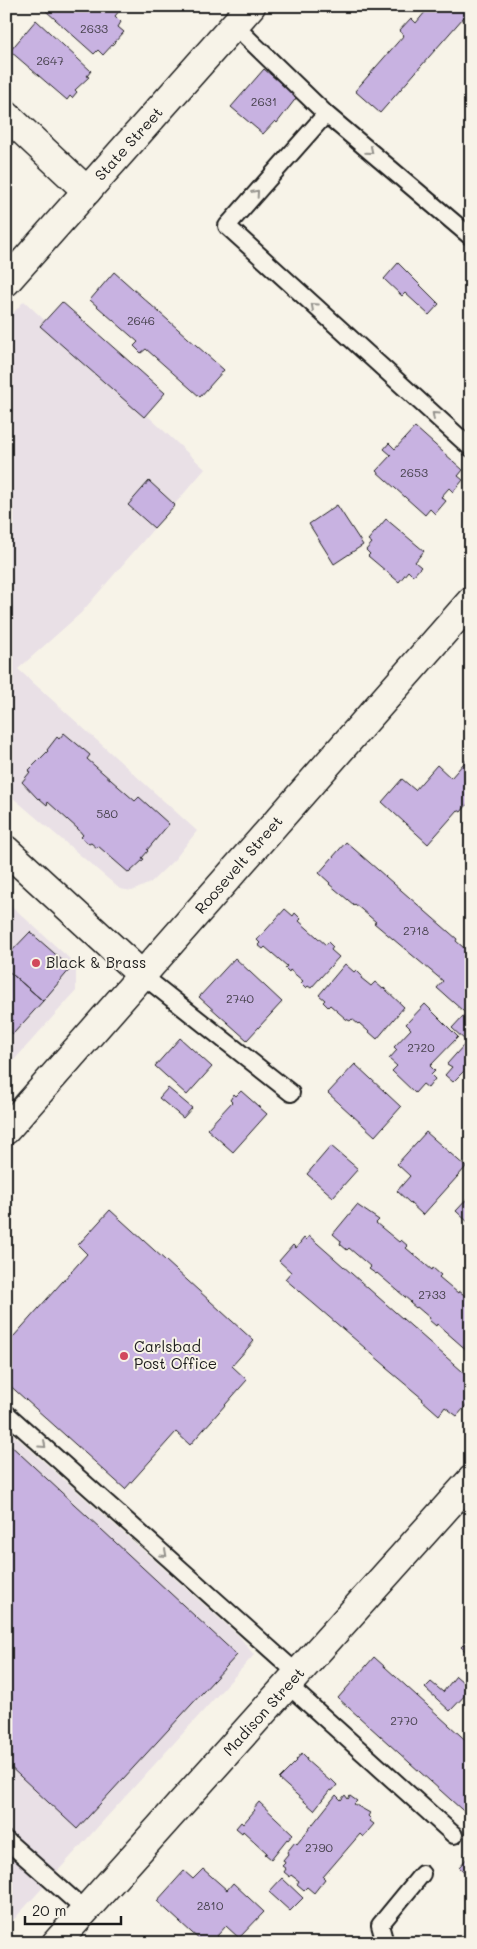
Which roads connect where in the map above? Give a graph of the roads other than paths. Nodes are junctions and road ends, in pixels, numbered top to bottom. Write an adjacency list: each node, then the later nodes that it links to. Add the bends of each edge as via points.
1 (243, 16): 2 (lane); 4 (street, State Street)
2 (326, 114): 5 (lane, one-way to 5); 7 (lane, one-way to 2, via 227,226)
3 (6, 115): 4 (street)
4 (87, 191): 6 (street, State Street)
5 (471, 237)
6 (6, 282)
7 (471, 448)
8 (471, 601): 10 (street, Roosevelt Street)
9 (6, 850): 10 (street)
10 (142, 975): 11 (lane); 12 (street, Roosevelt Street)
11 (291, 1093)
12 (6, 1130)
13 (6, 1412): 15 (lane, one-way to 15)
14 (468, 1488): 15 (street, Madison Street)
15 (293, 1680): 16 (lane); 19 (street, Madison Street)
16 (454, 1835)
17 (6, 1840): 19 (lane)
18 (422, 1874): 21 (lane, via 380,1925)
19 (86, 1911): 20 (street, Madison Street)
20 (56, 1943)
21 (385, 1943)

